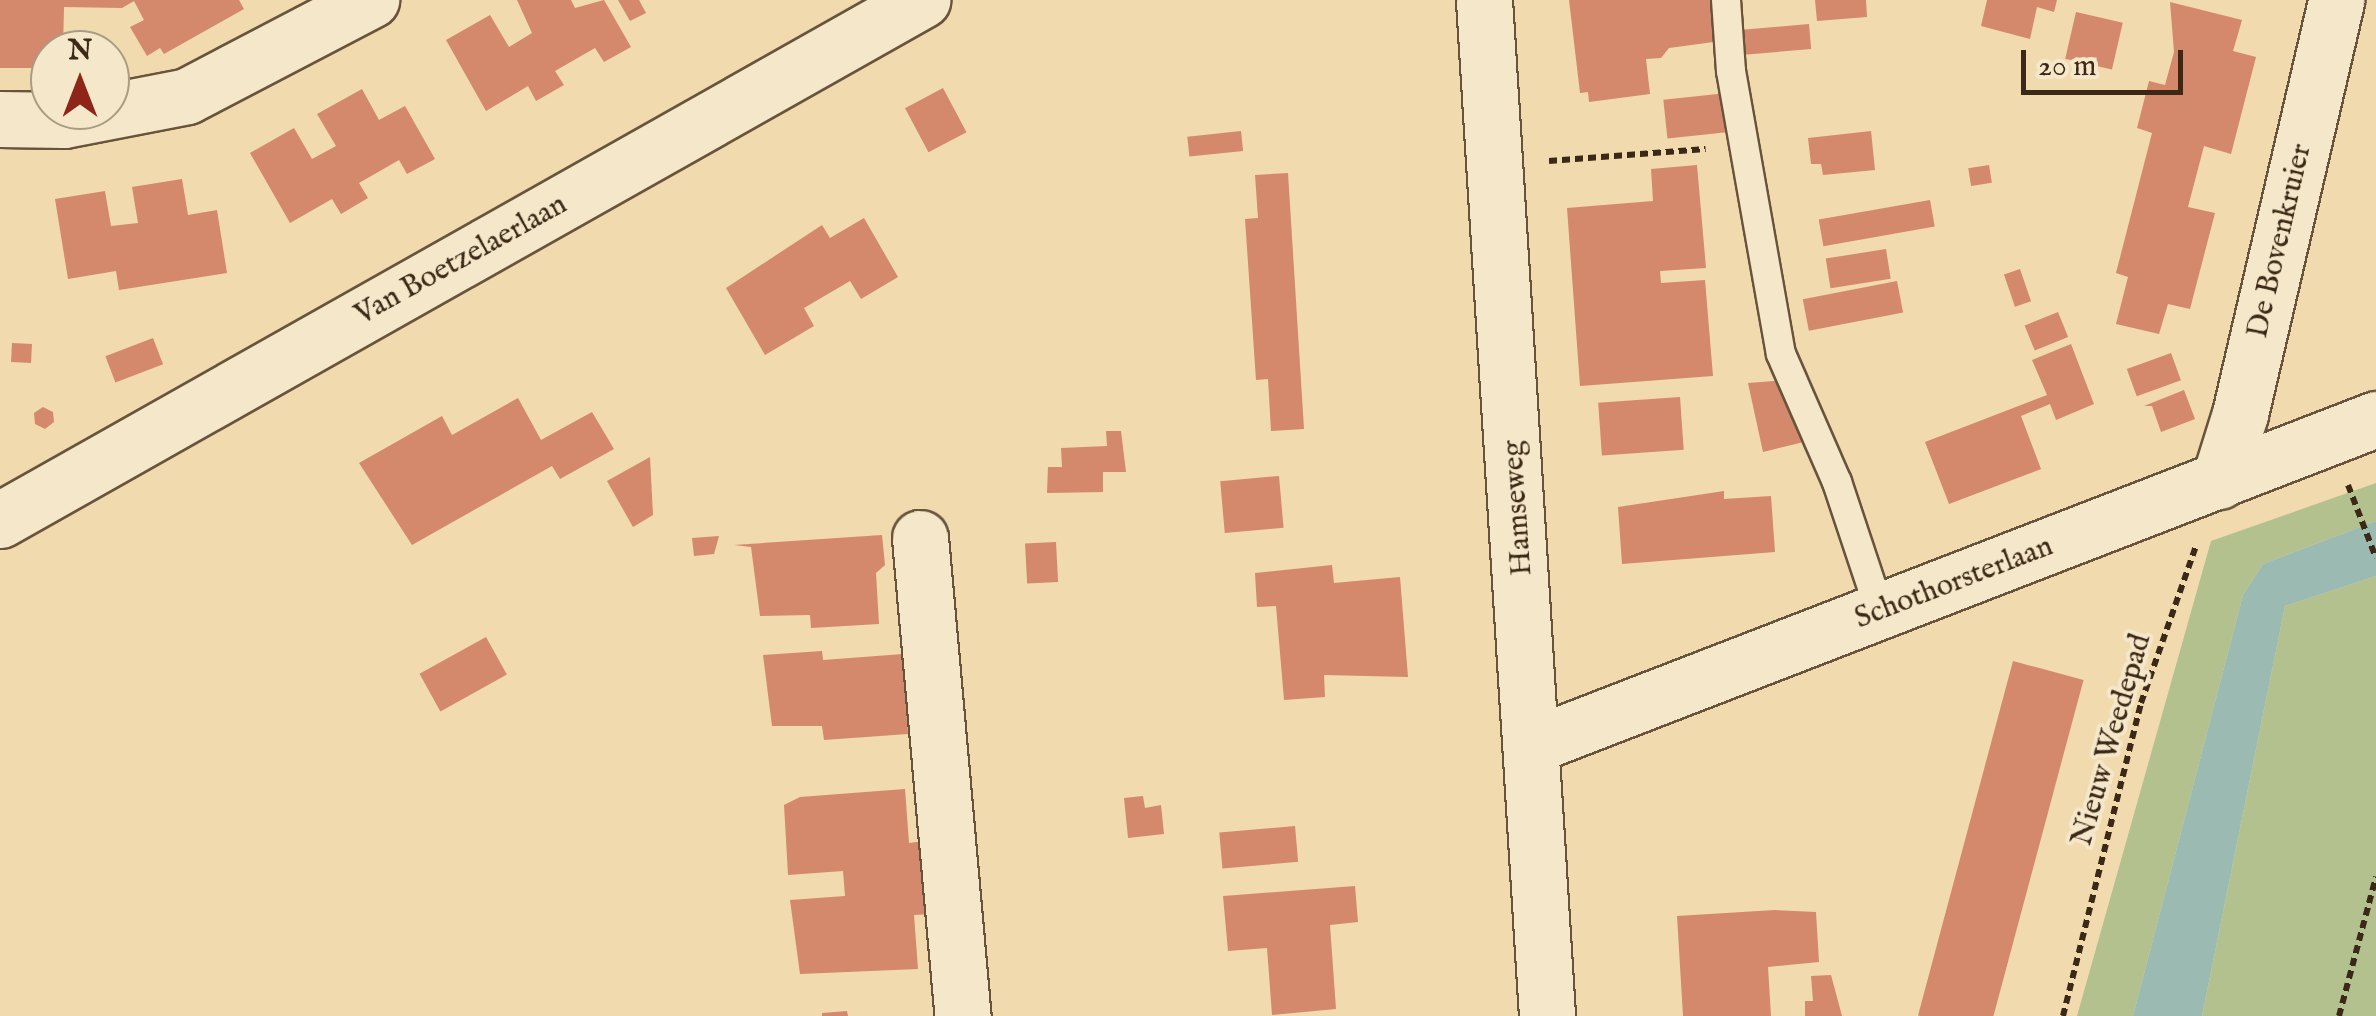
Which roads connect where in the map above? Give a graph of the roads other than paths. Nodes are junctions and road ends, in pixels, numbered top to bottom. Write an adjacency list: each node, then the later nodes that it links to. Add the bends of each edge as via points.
1 (371, 0): 7 (street, via 187,96 64,120)
2 (922, 0): 6 (street, Van Boetzelaerlaan)
3 (1484, 0): 13 (street, Hamseweg)
4 (1726, 0): 12 (lane, via 1731,71 1781,354 1837,482)
5 (2336, 0): 9 (street, De Bovenkruier, via 2240,414)
6 (844, 19): 10 (street, Van Boetzelaerlaan)
7 (0, 119)
8 (2376, 419): 9 (street, Schothorsterlaan)
9 (2218, 481): 12 (street, Schothorsterlaan)
10 (0, 520)
11 (920, 538): 14 (street)
12 (1880, 611): 13 (street, Schothorsterlaan)
13 (1533, 745): 15 (street, Hamseweg)
14 (962, 1016)
15 (1548, 1016)

